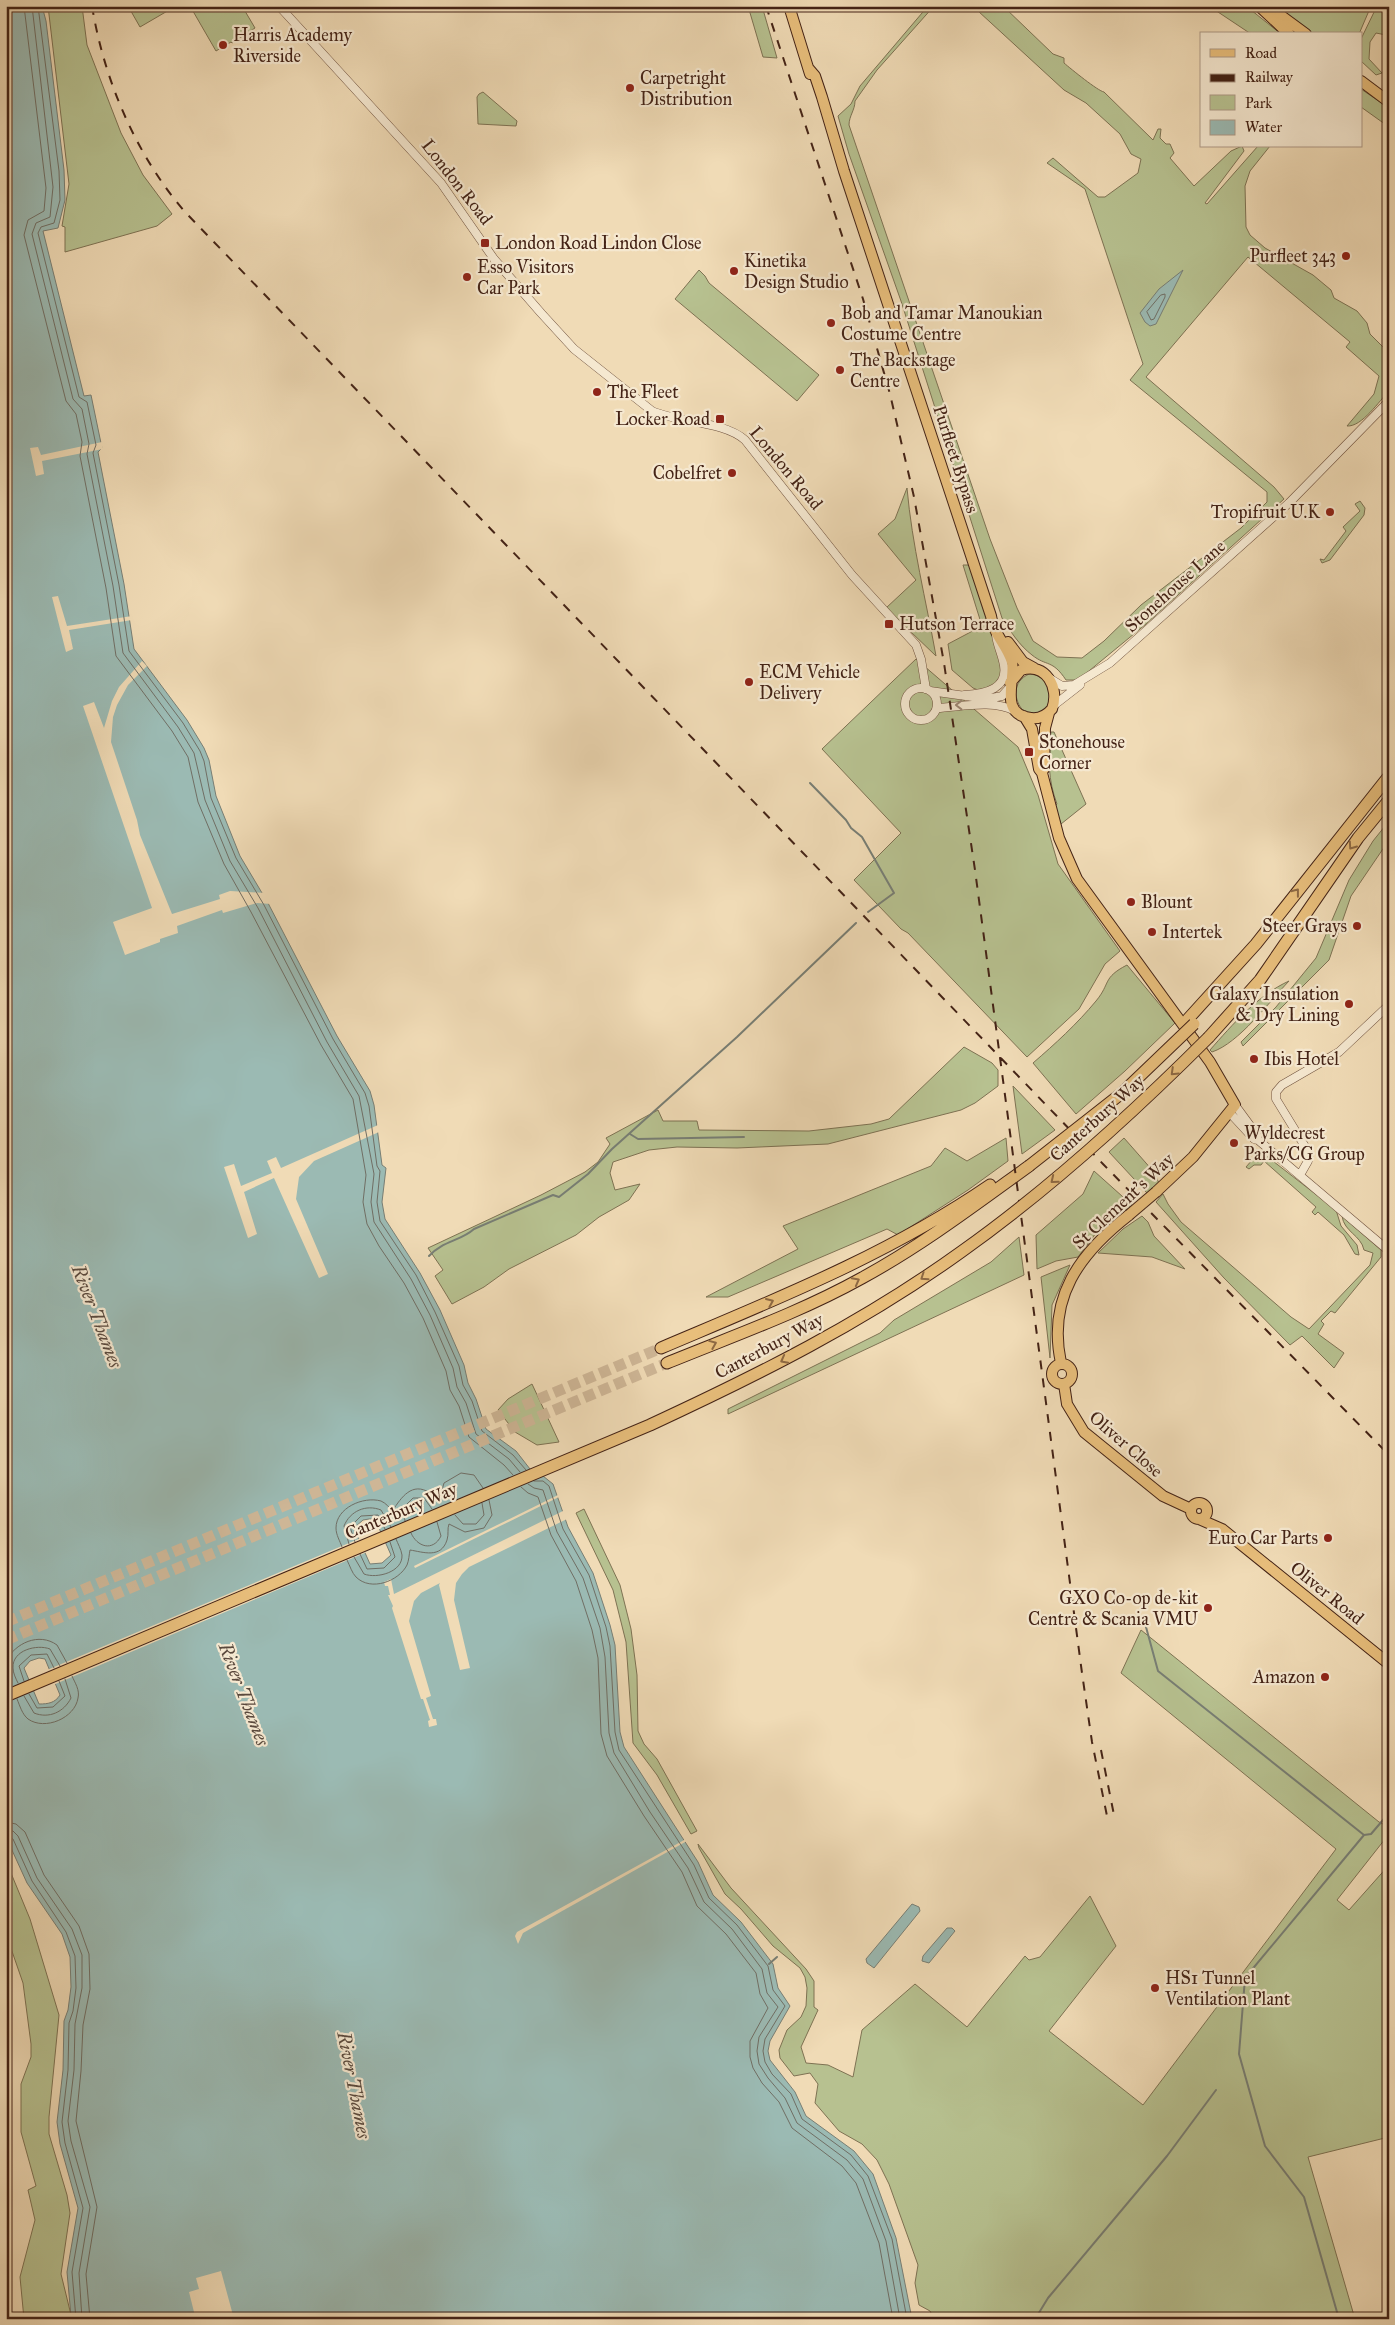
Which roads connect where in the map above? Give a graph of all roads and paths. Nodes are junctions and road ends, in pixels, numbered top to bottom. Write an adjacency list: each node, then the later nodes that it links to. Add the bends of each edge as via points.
1 (279, 6): 13 (street, London Road, via 441,183 494,259 574,349 652,411 667,418 731,431 745,440 852,575 916,645)
2 (789, 6): 10 (main road, Purfleet Bypass, via 809,68 815,76)
3 (1259, 6): 5 (main road)
4 (1268, 6): 6 (main road)
5 (1287, 32)
6 (1303, 32)
7 (1362, 82): 8 (main road)
8 (1389, 102)
9 (1389, 401): 15 (street, Stonehouse Lane, via 1289,503 1135,642)
10 (991, 616): 11 (main road, Purfleet Bypass); 12 (main road, Purfleet Bypass, via 1018,657)
11 (996, 634): 16 (main road, Purfleet Bypass, via 1012,664); 19 (street, via 1005,668 1000,684 988,692)
12 (1036, 669): 14 (main road); 16 (main road, via 1021,670)
13 (922, 674): 17 (street); 18 (street, London Road)
14 (1048, 676): 15 (street, via 1064,686); 21 (main road, via 1055,693)
15 (1082, 682): 21 (street, Stonehouse Lane)
16 (1010, 685): 19 (street, via 1004,694 995,698); 22 (main road, via 1011,700)
17 (915, 689): 18 (street); 20 (street, via 906,701 910,715 924,719)
18 (928, 690): 19 (street); 20 (street, via 935,696)
19 (964, 695)
20 (936, 708): 22 (street, one-way to 20, via 1002,707 957,704)
21 (1051, 709): 22 (main road, via 1037,718); 23 (main road, via 1044,728)
22 (1022, 715): 23 (main road, via 1031,726)
23 (1042, 773): 27 (main road, via 1059,838 1077,879 1210,1062)
24 (1389, 776): 29 (highway, Canterbury Way, one-way to 24, via 1096,1106 1191,1022)
25 (1389, 800): 40 (highway, Canterbury Way, one-way to 40, bridge, via 1358,838 1260,980 1209,1037 1106,1136 995,1227 915,1283 802,1351 650,1425)
26 (1389, 1005): 28 (street, via 1339,1052 1282,1085 1276,1092 1276,1099 1308,1153 1308,1162)
27 (1233, 1109): 28 (street, via 1254,1139); 33 (main road, St Clement's Way, bridge, via 1193,1158 1087,1254 1068,1284 1061,1304 1057,1329)
28 (1300, 1175): 30 (street)
29 (1004, 1180): 31 (highway, Canterbury Way, one-way to 29, via 853,1265); 32 (highway, Canterbury Way, one-way to 29, via 813,1303 862,1278 908,1251)
30 (1389, 1251)
31 (661, 1348)
32 (668, 1363)
33 (1062, 1363): 34 (main road, St Clement's Way, via 1069,1366 1073,1374); 34 (main road, St Clement's Way, via 1054,1368 1052,1374 1054,1381)
34 (1064, 1384): 35 (main road, Oliver Close, via 1067,1404 1084,1432 1163,1496)
35 (1191, 1508): 36 (main road, via 1198,1504); 37 (main road, via 1192,1516)
36 (1206, 1508): 37 (main road, via 1205,1515); 38 (main road, Oliver Road)
37 (1199, 1519): 38 (main road, Oliver Road)
38 (1222, 1529): 39 (main road, Oliver Road)
39 (1389, 1664)
40 (6, 1696)

